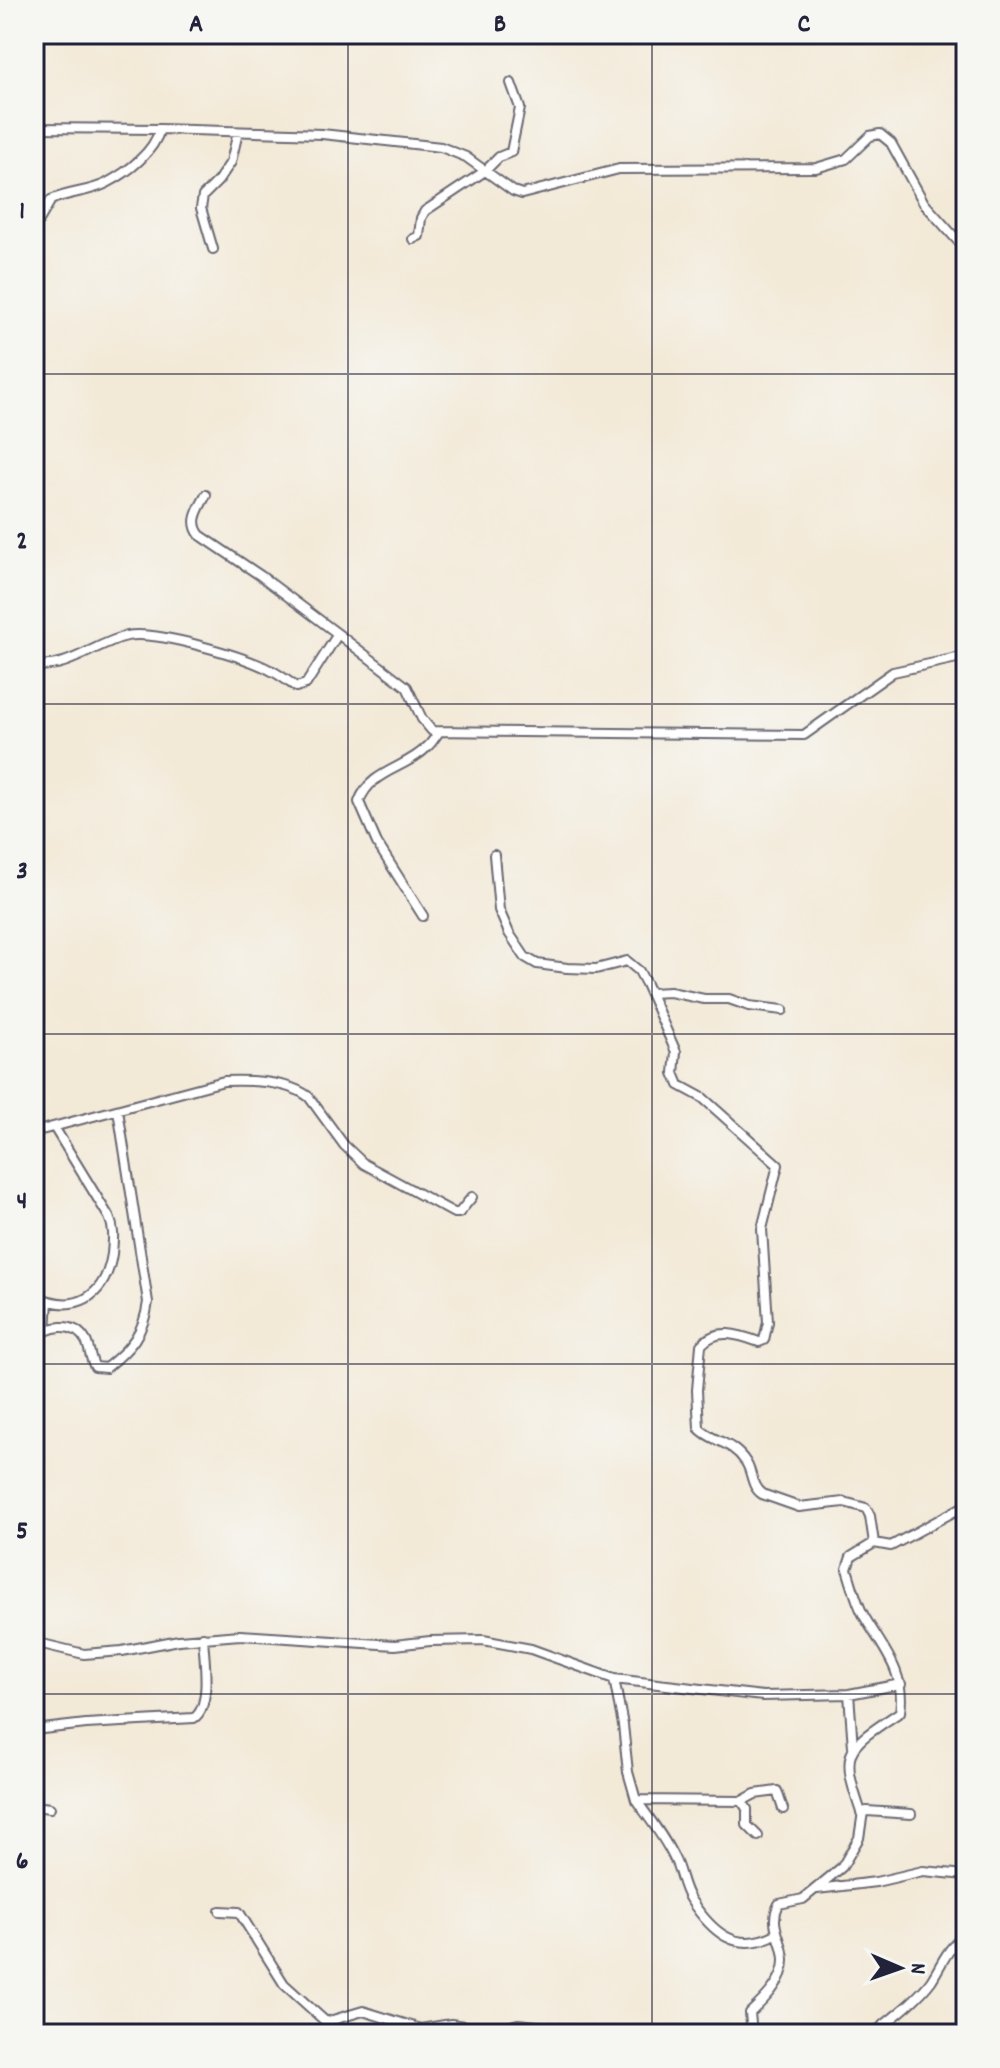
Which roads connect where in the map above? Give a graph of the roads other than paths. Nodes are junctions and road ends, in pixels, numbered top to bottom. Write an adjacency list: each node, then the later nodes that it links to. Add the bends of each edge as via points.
1 (511, 83): 5 (street, via 520,108 511,152)
2 (34, 128): 3 (street)
3 (160, 129): 4 (street); 6 (street, via 157,143 106,184 51,200)
4 (238, 132): 5 (street, via 322,134 441,147); 8 (street, via 231,162 203,196 201,208)
5 (485, 171): 7 (street, via 425,211 419,237); 9 (street, via 522,194 619,169 816,168 846,159 870,136 880,134 891,143 924,203)
6 (34, 229)
7 (413, 239)
8 (213, 249)
9 (966, 250)
10 (206, 495): 11 (street, via 194,520 200,535)
11 (338, 634): 13 (street, via 306,684 296,687 236,655 152,636 129,636 65,662); 14 (street, via 407,687 422,719)
12 (966, 656): 14 (street, via 893,672 804,735)
13 (34, 665)
14 (439, 732): 16 (street, via 428,747 368,784 359,802 377,843)
15 (494, 855): 17 (street, via 499,910 525,957 567,968 596,969 627,961)
16 (423, 916)
17 (650, 993): 18 (street, via 729,999); 28 (street, via 676,1052 679,1085 703,1098 778,1165 762,1229 766,1334 759,1342 720,1333 701,1345 699,1428 745,1459 756,1491 762,1494 799,1507 844,1502 866,1508)
18 (783, 1010)
19 (118, 1110): 20 (street); 22 (street, via 224,1081 292,1088 309,1097 364,1164 454,1213); 25 (street, via 148,1302 145,1322 131,1344 102,1369 95,1367 76,1331)
20 (54, 1127): 21 (street); 24 (street, via 109,1217 114,1238 102,1287 76,1302)
21 (34, 1132)
22 (472, 1197)
23 (34, 1295): 24 (street)
24 (48, 1302): 25 (street)
25 (46, 1329): 26 (street)
26 (34, 1340)
27 (966, 1505): 28 (street, via 891,1546)
28 (874, 1543): 32 (street, via 851,1557 847,1569 863,1614)
29 (203, 1637): 30 (street, via 84,1654); 31 (street, via 395,1645 483,1640 531,1649); 34 (street, via 204,1704 194,1718)
30 (34, 1642)
31 (614, 1679): 33 (street, via 783,1698); 36 (street)
32 (901, 1684): 33 (street); 35 (street, via 900,1712)
33 (849, 1694): 35 (street)
34 (34, 1730)
35 (853, 1748): 42 (street, via 851,1784)
36 (636, 1800): 37 (street); 47 (street, via 661,1834 690,1898 710,1926 738,1943 761,1942)
37 (742, 1801): 40 (street, via 777,1791); 43 (street, via 747,1825)
38 (34, 1806): 39 (street)
39 (50, 1808)
40 (783, 1809)
41 (911, 1814): 42 (street)
42 (862, 1815): 45 (street, via 853,1851)
43 (758, 1836)
44 (966, 1875): 45 (street, via 923,1871)
45 (816, 1889): 47 (street, via 803,1899 779,1904)
46 (220, 1911): 49 (street, via 239,1912 284,1984 326,2022 363,2011 421,2029 451,2024)
47 (776, 1934): 51 (street, via 784,1961 774,1987 750,2013)
48 (966, 1935): 52 (street, via 941,1959 912,2001)
49 (526, 2030): 50 (street)
50 (609, 2034)
51 (752, 2034)
52 (873, 2034)

